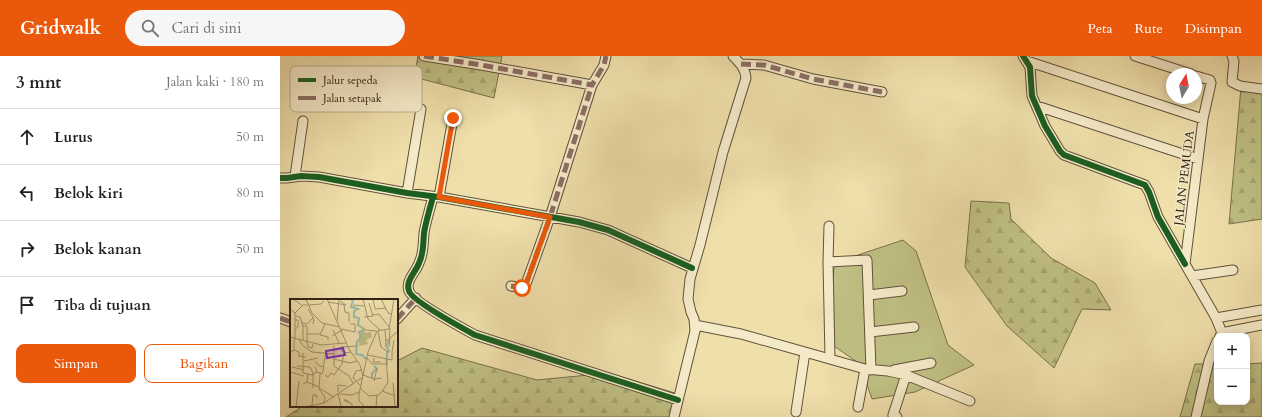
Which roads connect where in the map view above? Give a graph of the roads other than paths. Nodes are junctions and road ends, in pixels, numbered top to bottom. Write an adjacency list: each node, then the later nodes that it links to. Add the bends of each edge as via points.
1 (424, 56): 10 (street)
2 (606, 56): 10 (street)
3 (733, 56): 7 (street)
4 (1135, 56): 8 (street)
5 (1232, 56): 11 (street, via 1232,82 1240,86)
6 (1025, 59): 13 (street, via 1032,73 1032,96); 16 (street)
7 (742, 64): 12 (street, via 764,65 813,79); 27 (street, via 746,78)
8 (1172, 68)
9 (1202, 78): 16 (street, JALAN PEMUDA, via 1210,80 1211,83)
10 (592, 85): 23 (street)
11 (1262, 89)
12 (882, 92)
13 (1037, 106): 18 (street); 26 (street, via 1045,126 1064,155 1144,185 1158,217)
14 (421, 112): 21 (street)
15 (453, 118): 22 (street)
16 (1203, 119): 18 (street, JALAN PEMUDA)
17 (303, 121): 19 (street)
18 (1198, 159): 26 (street, JALAN PEMUDA)
19 (295, 176): 20 (street); 21 (street, via 319,177)
20 (280, 178)
21 (407, 194): 22 (street)
22 (436, 197): 23 (street); 33 (street, via 424,232 423,253 409,280 408,288 411,295)
23 (550, 217): 27 (street, via 608,230); 30 (street, via 525,286)
24 (829, 226): 25 (street)
25 (828, 262): 32 (street, via 867,260); 47 (street)
26 (1186, 264): 29 (street)
27 (692, 268): 39 (street, via 688,299)
28 (1233, 270): 29 (street)
29 (1192, 276): 37 (street)
30 (510, 286)
31 (902, 291): 32 (street)
32 (869, 295): 42 (street)
33 (416, 298): 36 (street); 52 (street, via 446,320 475,335)
34 (1262, 310): 37 (street)
35 (280, 318): 38 (street)
36 (398, 318)
37 (1216, 318): 43 (street)
38 (290, 322)
39 (696, 325): 46 (street, via 741,334); 52 (street)
40 (1262, 325): 44 (street)
41 (914, 327): 42 (street)
42 (870, 332): 49 (street)
43 (1219, 333)
44 (1234, 333)
45 (1214, 350): 58 (street)
46 (804, 352): 47 (street); 55 (street)
47 (830, 358): 49 (street)
48 (931, 363): 50 (street)
49 (868, 369): 50 (street); 54 (street)
50 (888, 371): 51 (street)
51 (906, 375): 53 (street); 57 (street, via 893,415)
52 (678, 400): 56 (street)
53 (970, 401)
54 (858, 407)
55 (796, 412)
56 (674, 417)
57 (897, 417)
58 (1196, 417)

